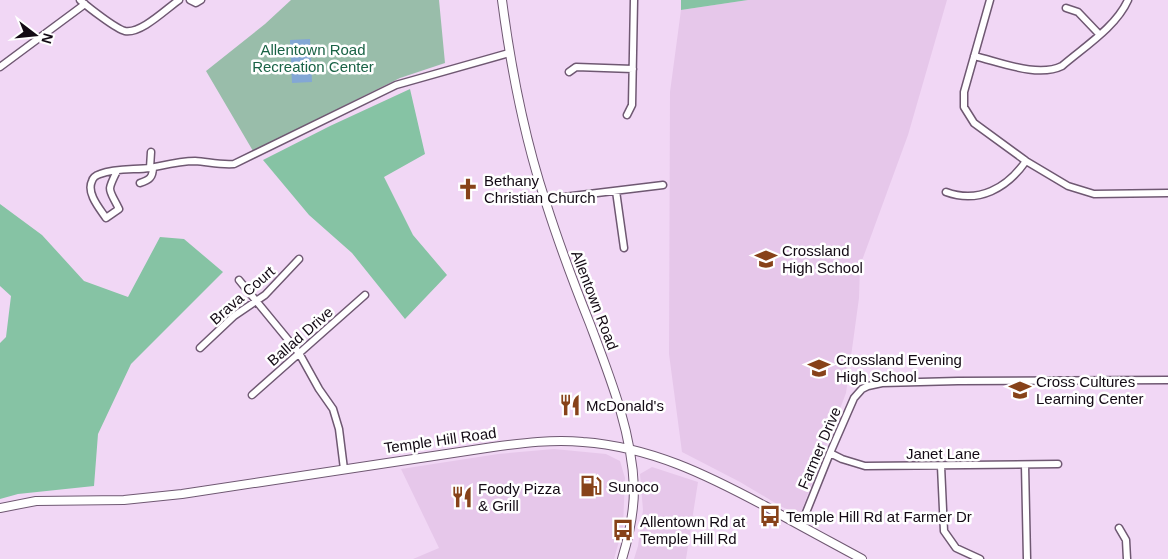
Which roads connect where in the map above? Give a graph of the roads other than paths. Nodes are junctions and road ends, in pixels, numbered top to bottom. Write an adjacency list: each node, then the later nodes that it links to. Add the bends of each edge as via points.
1 (179, 0): 8 (street, via 142,27 129,31 119,29)
2 (190, 0): 3 (street, via 196,3)
3 (201, 0)
4 (502, 0): 11 (main road, Allentown Road)
5 (634, 0): 14 (street)
6 (990, 0): 12 (street)
7 (1128, 0): 10 (street, via 1113,23)
8 (82, 2): 13 (street)
9 (1066, 8): 10 (street, via 1078,12)
10 (1099, 34): 12 (street, via 1062,66 1049,71)
11 (509, 53): 19 (street, via 396,84 234,164 197,161); 26 (main road, Allentown Road, via 526,135)
12 (974, 56): 18 (street, via 964,92 966,111 980,128)
13 (0, 67)
14 (633, 70): 15 (street, via 576,67); 16 (street, via 632,105)
15 (569, 72)
16 (627, 115)
17 (151, 152): 19 (street)
18 (1026, 161): 24 (street, via 1013,177 990,192 964,196); 25 (street, via 1057,181 1086,193)
19 (152, 168): 20 (street); 21 (street, via 152,177)
20 (117, 171): 20 (street, via 109,186 119,209 106,218 94,201 91,181 97,175)
21 (140, 184)
22 (663, 185): 23 (street)
23 (616, 191): 26 (street); 27 (street)
24 (946, 192)
25 (1168, 193)
26 (545, 202): 36 (main road, Allentown Road, via 614,392)
27 (624, 248)
28 (299, 259): 31 (street, Brava Court)
29 (239, 280): 31 (street)
30 (365, 295): 33 (street, Ballad Drive)
31 (257, 302): 32 (street, Brava Court, via 234,316); 33 (street)
32 (200, 348)
33 (299, 353): 35 (street, Ballad Drive); 41 (street, via 333,409)
34 (1168, 380): 37 (street, Farmer Drive, via 875,384 862,389 854,398)
35 (252, 395)
36 (629, 450): 41 (main road, Temple Hill Road, via 586,442 539,441); 43 (main road, Temple Hill Road, via 674,462 708,476); 45 (main road, Allentown Road, via 633,504)
37 (830, 453): 40 (street, Janet Lane, via 865,466); 43 (street, Farmer Drive)
38 (1058, 464): 39 (street, Janet Lane)
39 (1025, 465): 40 (street, Janet Lane); 48 (street)
40 (941, 466): 47 (street, via 944,531 956,548)
41 (344, 469): 42 (main road, Temple Hill Road, via 182,494 124,500 36,501)
42 (0, 508)
43 (801, 525): 46 (main road, Temple Hill Road)
44 (1119, 528): 49 (street, via 1126,540)
45 (622, 559)
46 (862, 559)
47 (980, 559)
48 (1027, 559)
49 (1127, 559)

